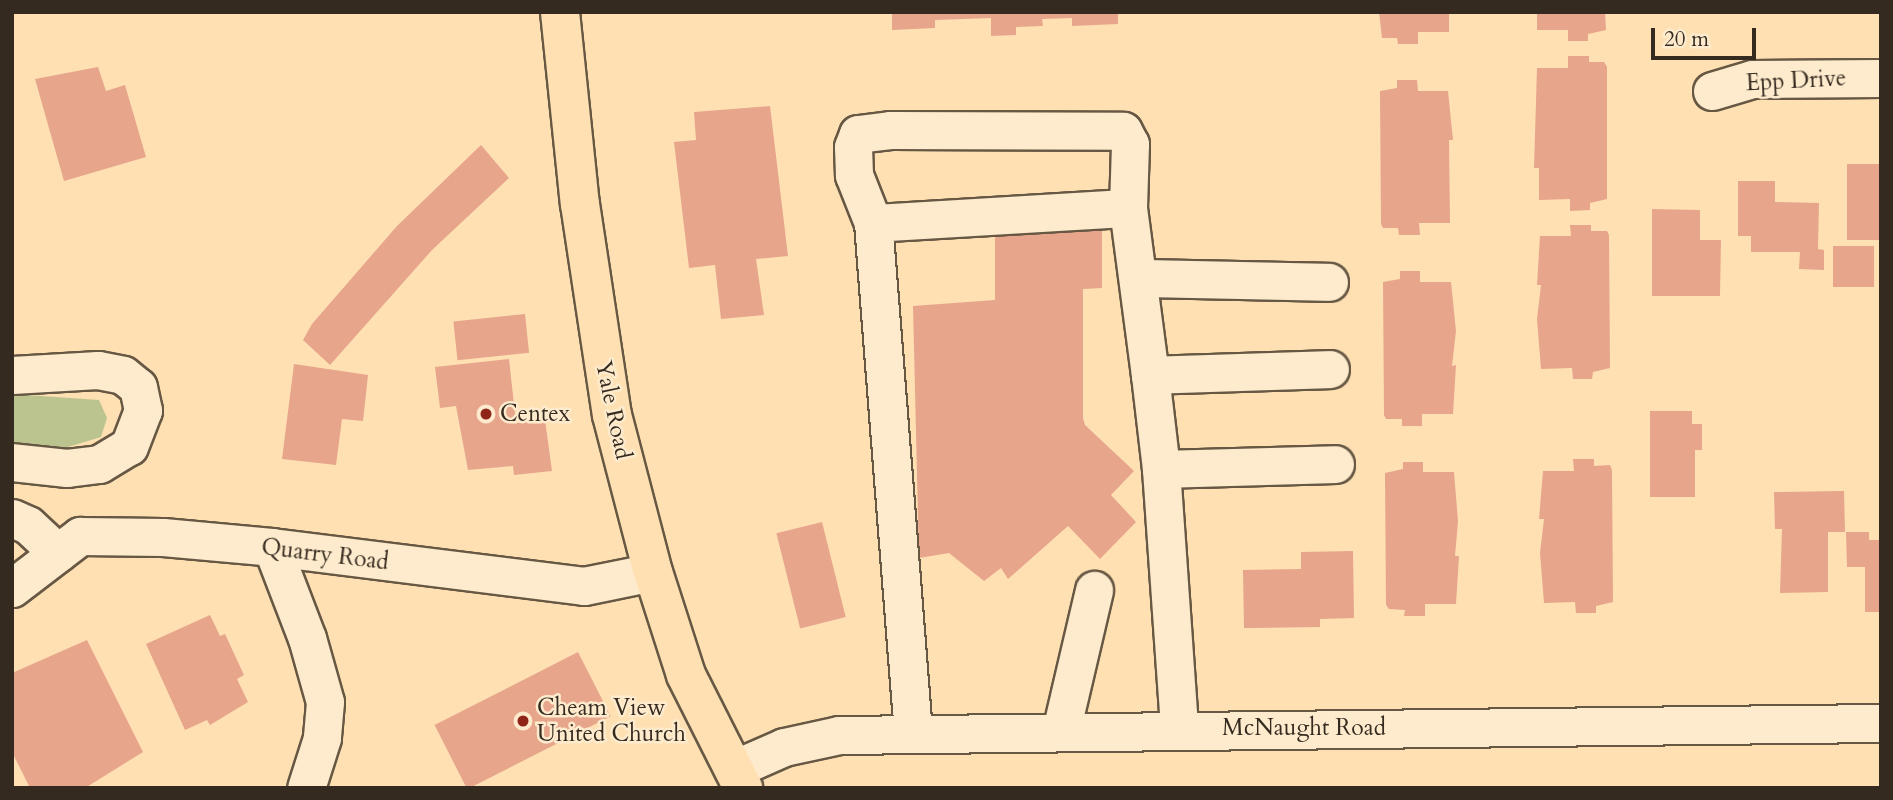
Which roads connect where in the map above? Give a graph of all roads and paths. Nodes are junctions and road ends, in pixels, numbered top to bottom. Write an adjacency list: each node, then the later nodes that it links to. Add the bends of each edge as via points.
1 (560, 12): 17 (main road, Yale Road, via 597,336 612,415)
2 (1881, 78): 3 (street, Epp Drive, via 1752,79)
3 (1712, 91)
4 (1128, 208): 5 (street); 5 (street, via 1130,144 1123,131 890,130 858,134 853,147 854,175); 6 (street)
5 (873, 223): 23 (street)
6 (1139, 278): 7 (street); 10 (street)
7 (1329, 282)
8 (1330, 369): 10 (street)
9 (12, 375): 11 (street, via 98,370 124,375 138,387 143,410 129,446 99,464 67,468)
10 (1150, 375): 13 (street)
11 (12, 462)
12 (1335, 464): 13 (street)
13 (1161, 469): 21 (street)
14 (12, 518): 16 (street, via 27,525)
15 (272, 547): 16 (street, Quarry Road, via 163,537 80,536); 17 (street, Quarry Road, via 584,586); 25 (street, via 307,638 325,702 322,738)
16 (58, 553): 18 (street, Quarry Road)
17 (653, 572): 24 (main road, Yale Road, via 686,674)
18 (12, 588)
19 (1094, 590): 22 (street)
20 (1881, 723): 21 (street, McNaught Road)
21 (1179, 729): 22 (street, McNaught Road)
22 (1061, 731): 23 (street, McNaught Road)
23 (913, 733): 24 (street, McNaught Road, via 839,735 784,747)
24 (739, 778)
25 (306, 788)

